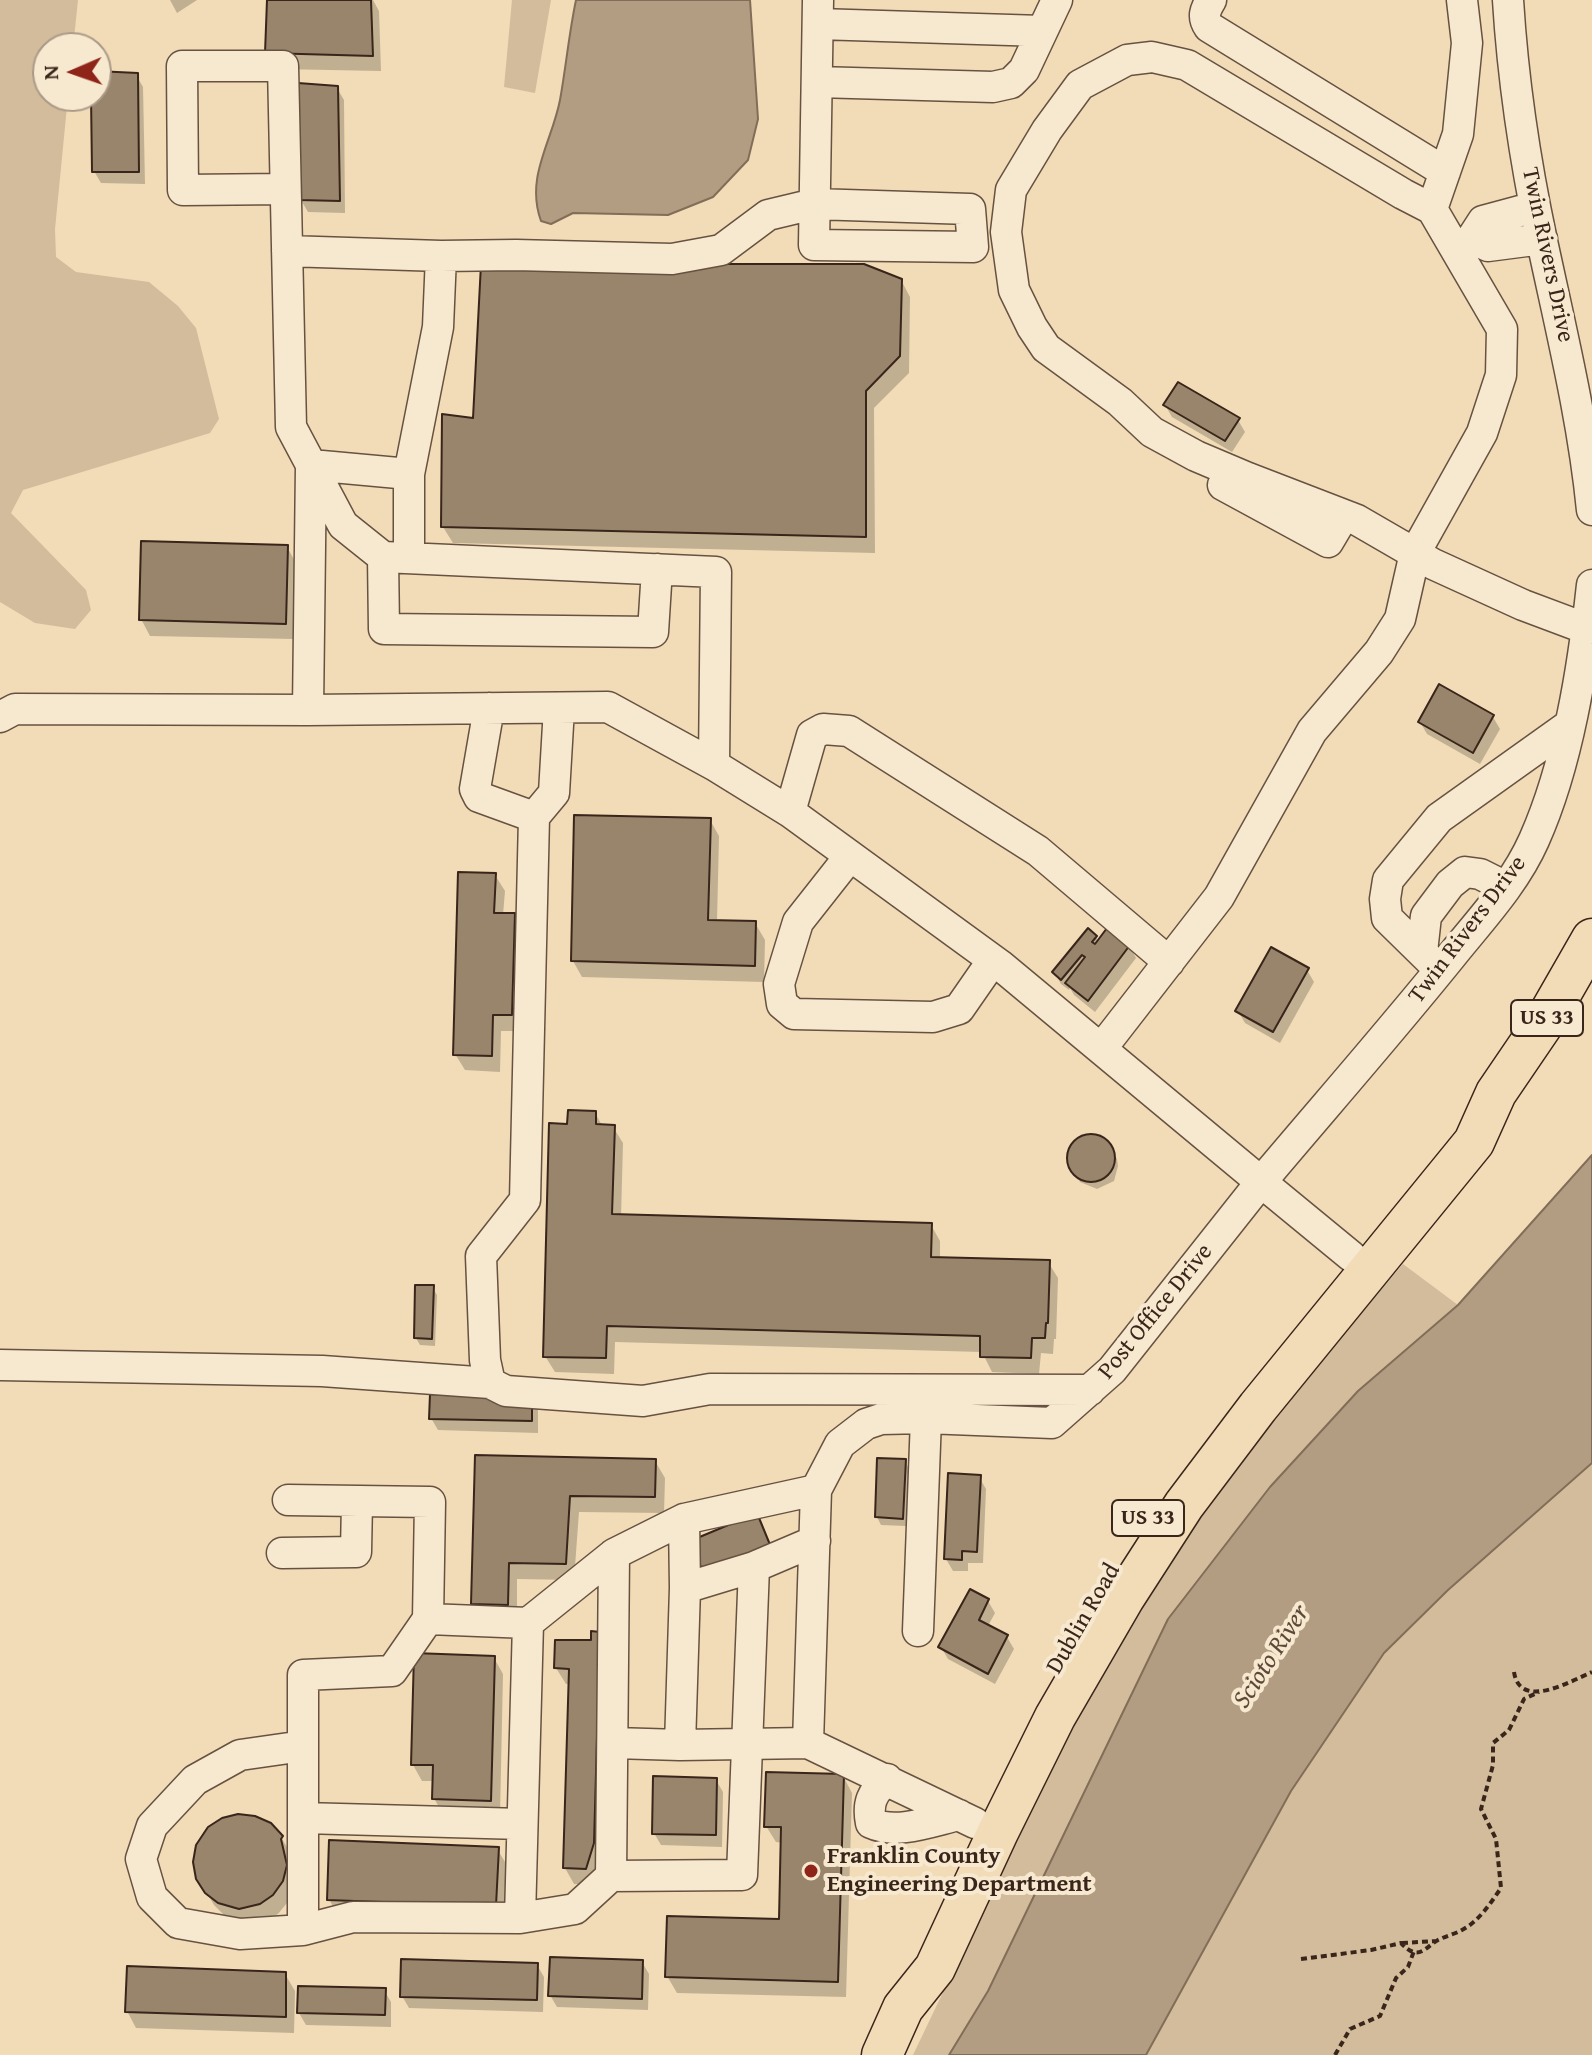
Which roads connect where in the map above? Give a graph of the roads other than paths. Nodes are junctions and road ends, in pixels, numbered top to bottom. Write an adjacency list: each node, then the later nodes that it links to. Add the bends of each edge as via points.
1 (1057, 0): 6 (street)
2 (1211, 0): 8 (street, via 1205,20 1209,27)
3 (1462, 0): 8 (street, via 1466,51 1458,134)
4 (1508, 0): 12 (street, Twin Rivers Drive)
5 (818, 12): 6 (street); 7 (street)
6 (1042, 31): 7 (street, via 1024,70 1011,83 993,87)
7 (817, 82): 11 (street)
8 (1445, 172): 14 (street)
9 (285, 189): 9 (street, via 283,66 182,66 183,190); 18 (street)
10 (1011, 190): 13 (street); 14 (street, via 1080,85 1127,60 1152,57 1187,65); 15 (street)
11 (814, 204): 13 (street); 13 (street, via 814,245 973,247); 19 (street, via 768,215 721,250 672,259)
12 (1535, 207): 16 (street, Twin Rivers Drive); 17 (street, via 1483,221)
13 (970, 209): 15 (street)
14 (1432, 209): 17 (street)
15 (1006, 232): 23 (street, via 1014,290 1046,348 1152,432 1229,470 1222,485 1328,542 1344,515)
16 (1542, 239): 17 (street, via 1488,246); 22 (street, Twin Rivers Drive, via 1576,395)
17 (1464, 242): 23 (street, via 1502,329 1501,375 1482,433)
18 (287, 251): 19 (street); 20 (street, via 291,427)
19 (441, 256): 21 (street, via 438,327)
20 (311, 465): 21 (street); 24 (street, via 343,525); 30 (street)
21 (409, 474): 24 (street)
22 (1592, 510)
23 (1415, 553): 27 (street); 41 (street, via 1400,619 1312,731 1219,897)
24 (396, 558): 25 (street); 25 (street, via 384,629 653,632)
25 (657, 569): 33 (street, via 716,572)
26 (1592, 585): 27 (street, Twin Rivers Drive)
27 (1587, 629): 32 (street, Twin Rivers Drive)
28 (489, 708): 29 (street); 30 (street); 35 (street, via 475,789 479,797)
29 (559, 708): 33 (street, via 608,707); 35 (street, via 554,793)
30 (308, 710): 31 (street, via 15,709)
31 (0, 717)
32 (1568, 726): 37 (street, Twin Rivers Drive, via 1551,798); 40 (street, via 1439,818 1388,880 1387,918)
33 (714, 765): 34 (street)
34 (790, 812): 36 (street); 41 (street, via 812,735 823,729 849,731 1038,851)
35 (534, 817): 47 (street, via 525,1200 481,1256)
36 (850, 856): 39 (street); 39 (street, via 798,922 779,984 782,1004 794,1014 933,1017 959,1009)
37 (1506, 887): 40 (street, Twin Rivers Drive); 40 (street, via 1465,872 1450,884 1426,916)
38 (1592, 939): 43 (main road, Dublin Road / US 33)
39 (993, 960): 42 (street)
40 (1431, 961): 44 (street, Twin Rivers Drive)
41 (1169, 962): 42 (street)
42 (1101, 1049): 44 (street)
43 (1496, 1093): 45 (main road, Dublin Road / US 33, via 1456,1126); 74 (main road, Dublin Road / US 33, via 1474,1142 1258,1407 1124,1598 1055,1717 935,1968)
44 (1261, 1182): 45 (street); 48 (street, Post Office Drive, via 1112,1370)
45 (1351, 1256): 69 (main road, Dublin Road / US 33, via 1203,1440 1108,1575)
46 (0, 1365): 47 (street, via 322,1371)
47 (490, 1383): 48 (street, via 506,1391 643,1401 710,1389)
48 (1090, 1390): 49 (street, Post Office Drive, via 1052,1423)
49 (926, 1418): 50 (street, Post Office Drive, via 866,1424 840,1444); 61 (street)
50 (816, 1490): 53 (street); 54 (street)
51 (288, 1500): 52 (street)
52 (357, 1501): 55 (street, via 356,1552); 59 (street, via 430,1502)
53 (684, 1519): 56 (street); 58 (street)
54 (815, 1541): 57 (street); 63 (street)
55 (282, 1553)
56 (614, 1554): 60 (street); 62 (street)
57 (754, 1567): 58 (street); 64 (street)
58 (685, 1588): 65 (street)
59 (428, 1619): 60 (street); 66 (street, via 392,1671 303,1675)
60 (528, 1623): 70 (street)
61 (918, 1631)
62 (614, 1743): 65 (street); 71 (street)
63 (808, 1743): 64 (street); 67 (street)
64 (747, 1744): 65 (street); 71 (street, via 742,1875)
65 (680, 1745)
66 (303, 1746): 68 (street); 73 (street, via 240,1755 195,1780 152,1826 141,1859 152,1897 178,1923 240,1934)
67 (887, 1779): 69 (street); 69 (street, via 873,1792 868,1807 871,1823 897,1828)
68 (303, 1818): 70 (street); 73 (street)
69 (967, 1819): 74 (main road, Dublin Road / US 33, via 913,1957)
70 (522, 1824): 72 (street)
71 (611, 1876): 72 (street, via 575,1909)
72 (520, 1918): 73 (street, via 353,1917)
73 (303, 1930)
74 (903, 2008): 75 (main road, Dublin Road / US 33)
75 (882, 2055)

